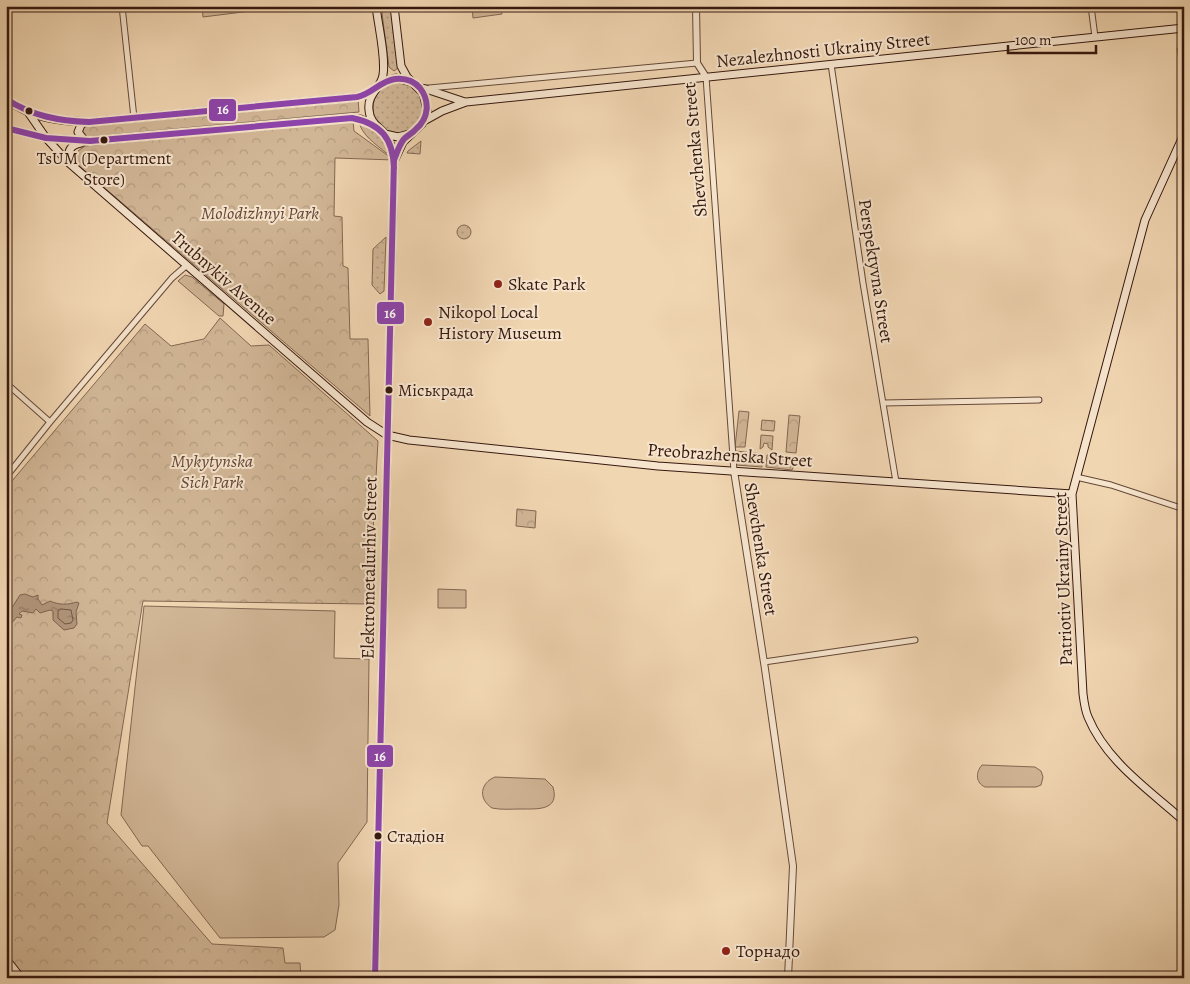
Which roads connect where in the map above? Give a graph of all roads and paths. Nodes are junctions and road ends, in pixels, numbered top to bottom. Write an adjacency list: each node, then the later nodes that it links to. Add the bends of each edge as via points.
1 (122, 6): 18 (street)
2 (376, 6): 12 (main road, via 383,66)
3 (394, 6): 11 (main road, via 401,66)
4 (696, 6): 8 (street, Shevchenka Street)
5 (1091, 6): 7 (street)
6 (1184, 28): 7 (main road, Nezalezhnosti Ukrainy Street)
7 (1095, 37): 9 (main road, Nezalezhnosti Ukrainy Street)
8 (697, 63): 10 (street, Shevchenka Street); 13 (street)
9 (832, 64): 10 (main road, Nezalezhnosti Ukrainy Street); 33 (street, Perspektyvna Street)
10 (706, 77): 16 (main road, Nezalezhnosti Ukrainy Street); 36 (street, Shevchenka Street)
11 (412, 82): 12 (main road, via 396,78); 13 (main road)
12 (380, 84): 14 (main road)
13 (423, 89): 16 (main road); 19 (main road, via 427,104)
14 (373, 92): 18 (main road, Trubnykiv Avenue, via 357,97); 21 (main road, via 368,108)
15 (6, 99): 17 (main road, Trubnykiv Avenue)
16 (466, 102): 19 (main road, Elektrometalurhiv Street)
17 (28, 112): 20 (main road, Trubnykiv Avenue, via 59,121); 26 (main road, Trubnykiv Avenue)
18 (134, 118): 20 (main road, Trubnykiv Avenue)
19 (424, 121): 24 (main road, Elektrometalurhiv Street)
20 (85, 122): 27 (main road, via 78,132)
21 (374, 125): 23 (main road); 27 (main road, via 346,118)
22 (6, 128): 26 (main road)
23 (385, 134): 24 (main road, via 398,137); 28 (main road, Elektrometalurhiv Street)
24 (410, 134): 28 (main road, Elektrometalurhiv Street)
25 (1184, 134): 38 (main road, Patriotiv Ukrainy Street, via 1144,220)
26 (46, 138): 27 (main road); 29 (main road, Trubnykiv Avenue)
27 (87, 141): 29 (main road, via 74,144 68,154)
28 (394, 160): 35 (main road, Elektrometalurhiv Street)
29 (68, 162): 30 (main road, Trubnykiv Avenue)
30 (187, 265): 34 (street, via 172,278); 35 (main road, Trubnykiv Avenue)
31 (6, 383): 34 (street)
32 (1039, 400): 33 (street)
33 (883, 403): 39 (street, Perspektyvna Street)
34 (50, 422): 37 (street)
35 (387, 435): 36 (main road, Preobrazhenska Street, via 658,466); 47 (main road, Elektrometalurhiv Street)
36 (734, 471): 39 (main road, Preobrazhenska Street); 43 (street, Shevchenka Street)
37 (6, 477)
38 (1076, 477): 40 (main road, Patriotiv Ukrainy Street); 41 (street)
39 (896, 482): 40 (main road, Preobrazhenska Street)
40 (1072, 494): 44 (main road, Patriotiv Ukrainy Street, via 1083,694 1087,716 1104,747)
41 (1184, 509)
42 (915, 640): 43 (street)
43 (764, 662): 48 (street, Shevchenka Street, via 793,866)
44 (1184, 821)
45 (6, 959): 46 (main road)
46 (21, 978)
47 (375, 978)
48 (788, 978)

